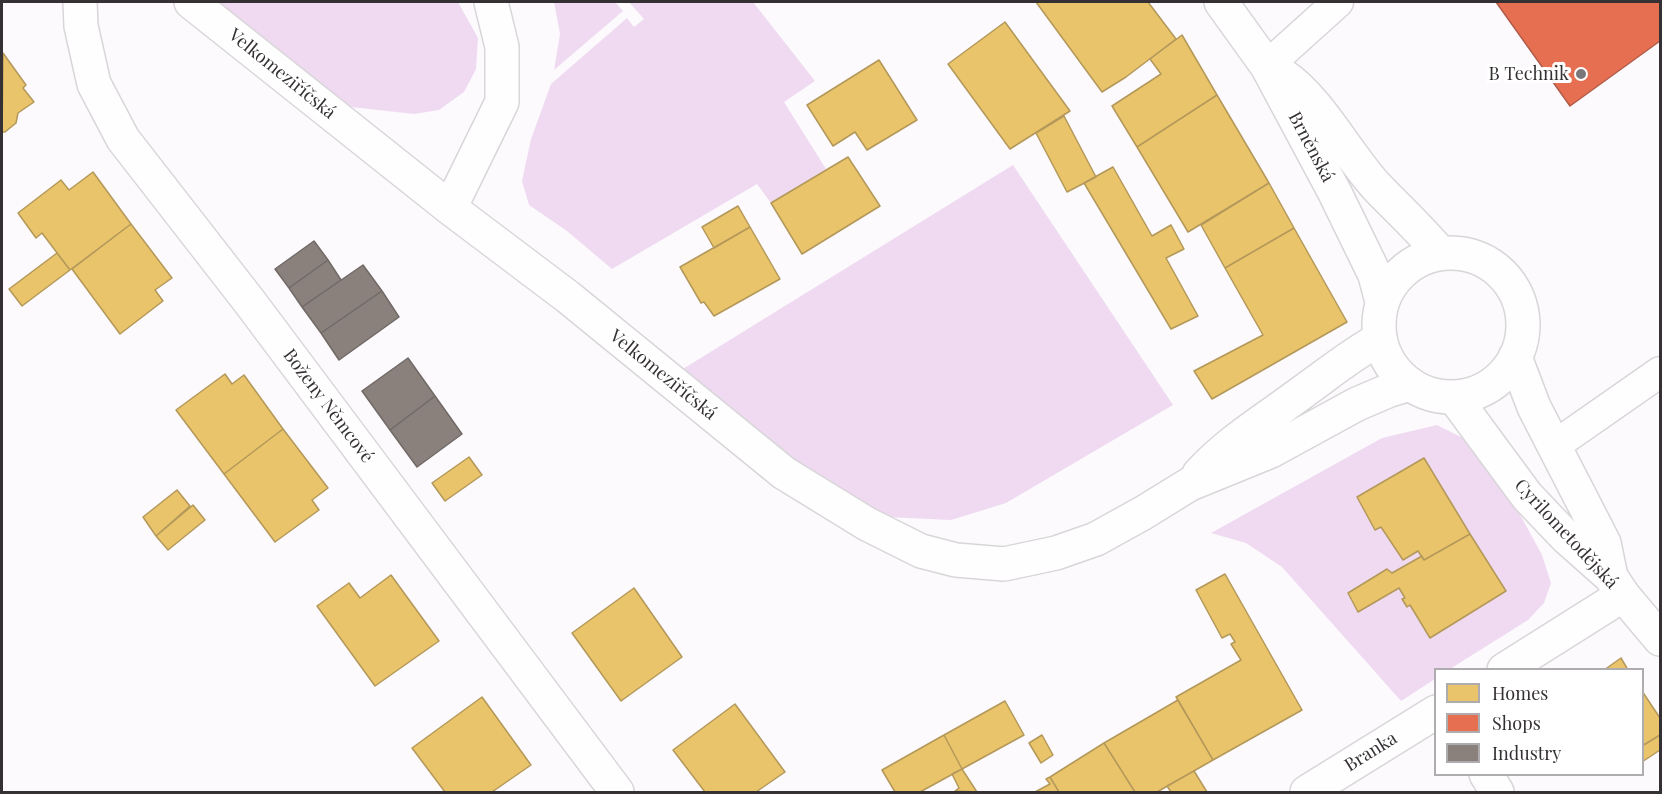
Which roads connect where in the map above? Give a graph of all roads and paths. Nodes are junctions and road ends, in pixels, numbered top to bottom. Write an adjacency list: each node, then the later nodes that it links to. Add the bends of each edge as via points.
1 (80, 2): 22 (street, Boženy Němcové, via 81,26 94,84 123,139)
2 (191, 2): 7 (street, Velkomeziříčská)
3 (491, 2): 7 (street, via 502,47 502,102)
4 (1221, 2): 6 (street, Brněnská)
5 (1338, 2): 6 (lane)
6 (1267, 66): 8 (street, via 1295,84 1376,186); 9 (street, Brněnská, via 1375,275)
7 (450, 208): 16 (street, Velkomeziříčská, via 568,297 784,473 867,524 921,551 956,560 1004,564 1056,553 1096,539)
8 (1440, 253): 9 (street, via 1418,260 1402,271); 11 (street, via 1472,256 1488,262 1506,277 1518,298 1524,322)
9 (1382, 302): 10 (street, via 1378,320)
10 (1380, 339): 13 (street, via 1389,361); 16 (street, via 1355,352 1242,435 1213,458)
11 (1515, 357): 14 (street, via 1493,384 1472,395); 15 (street)
12 (1660, 372): 15 (lane)
13 (1410, 384): 14 (street, via 1424,393); 16 (street, via 1357,404 1271,451)
14 (1454, 397): 17 (street, Cyrilometodějská, via 1527,496)
15 (1554, 446): 17 (street, via 1604,543)
16 (1190, 484)
17 (1617, 586): 18 (street, Cyrilometodějská); 19 (street)
18 (1660, 639)
19 (1505, 668)
20 (1434, 713): 23 (street, Branka)
21 (1487, 776): 24 (street)
22 (617, 792)
23 (1307, 792)
24 (1497, 792)

